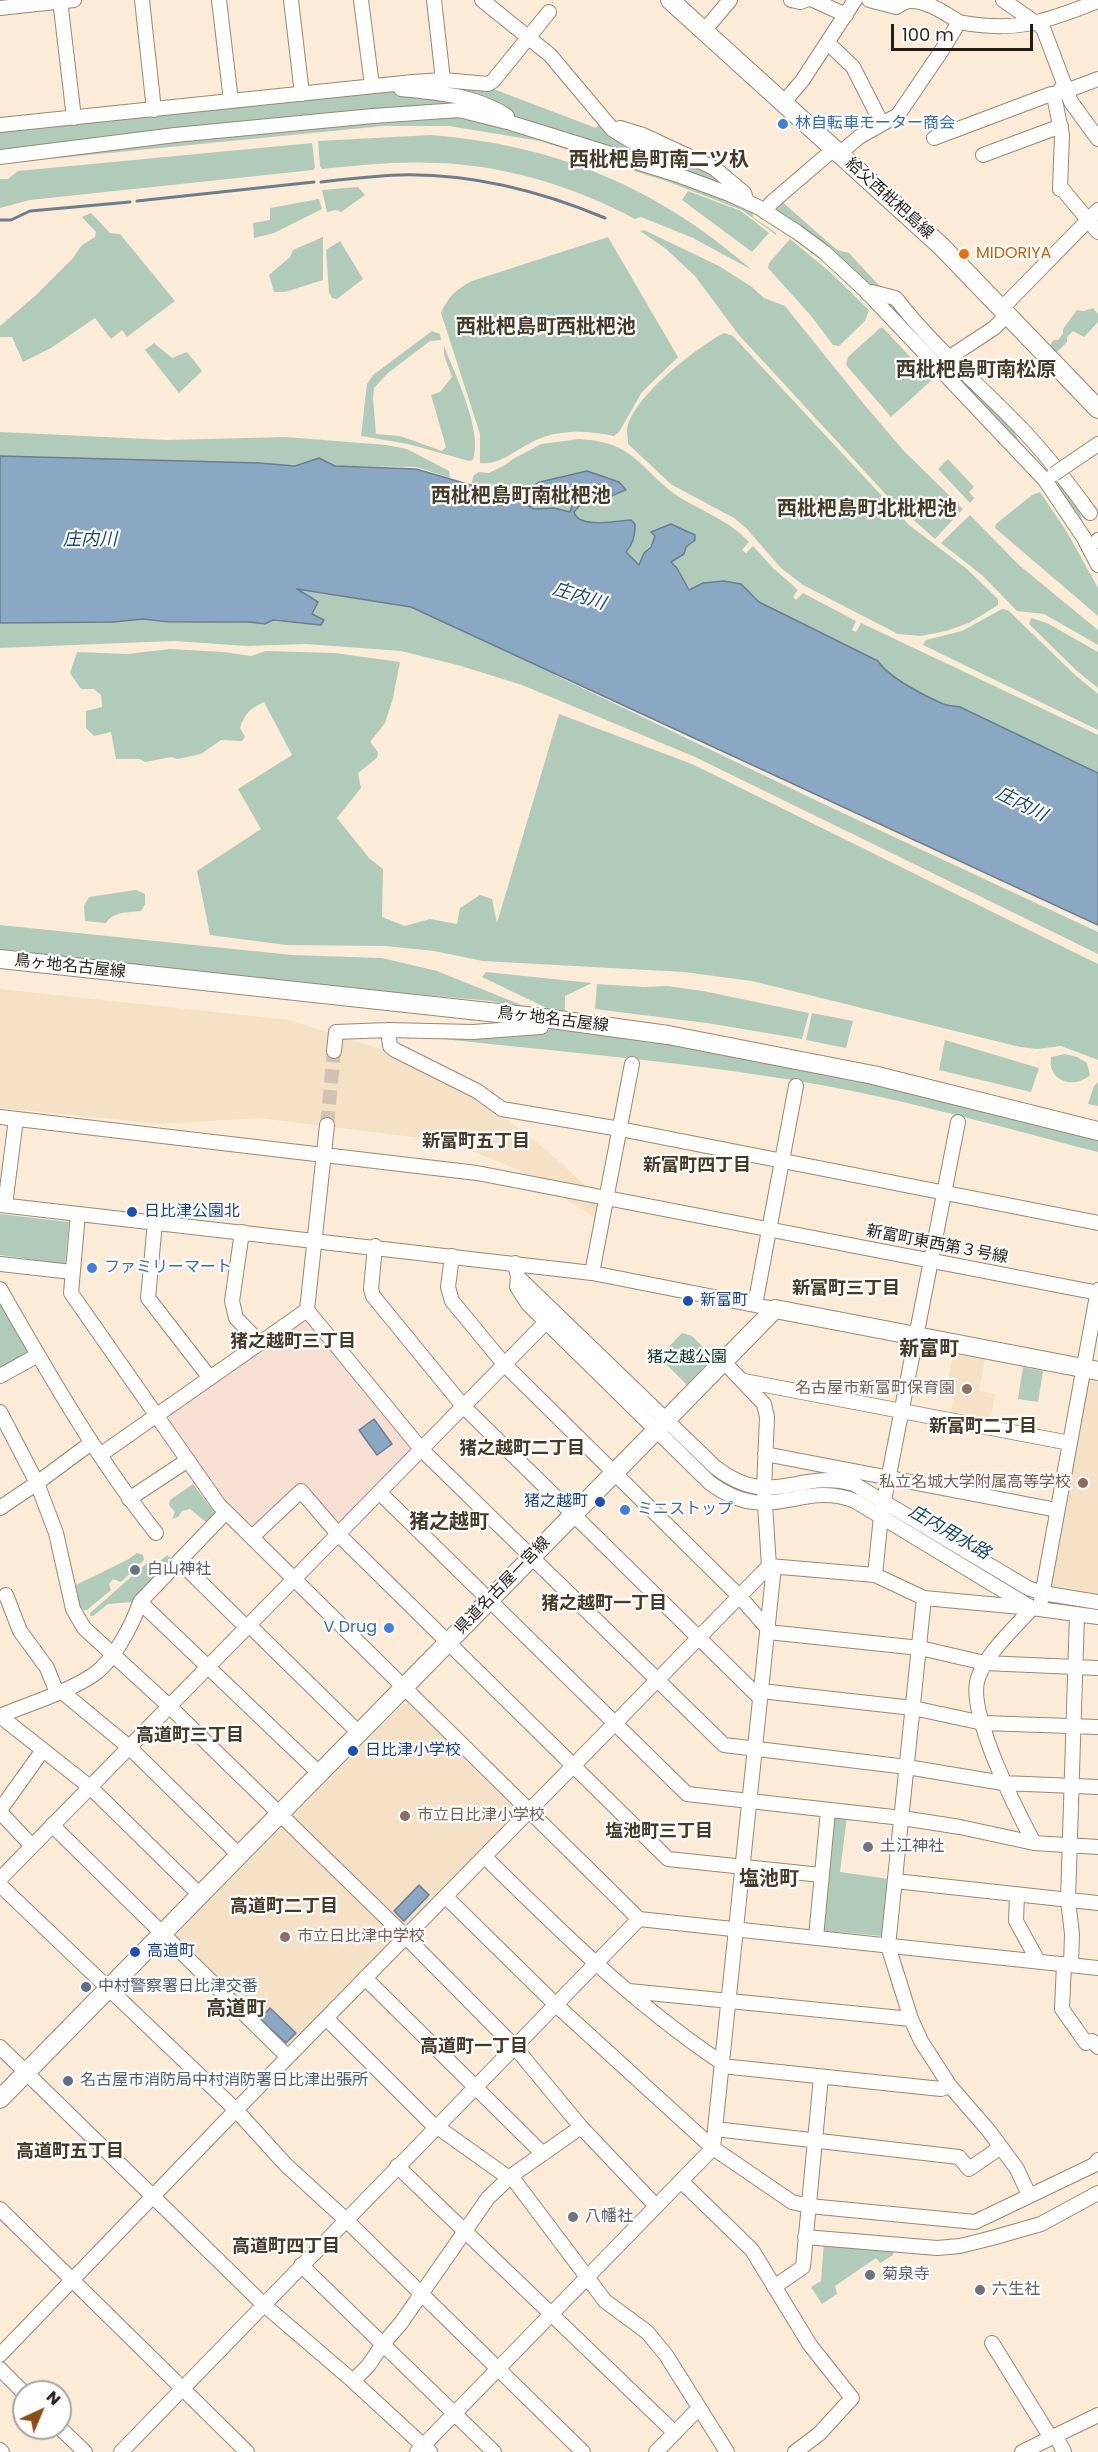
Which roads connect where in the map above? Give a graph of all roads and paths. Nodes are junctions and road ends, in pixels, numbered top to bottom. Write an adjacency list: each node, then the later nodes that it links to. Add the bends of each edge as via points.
1 (142, 0): 34 (street)
2 (219, 0): 32 (street)
3 (291, 0): 31 (street)
4 (361, 0): 29 (street)
5 (434, 0): 27 (street)
6 (482, 0): 24 (street)
7 (670, 0): 23 (main road, 給父西枇杷島線)
8 (730, 0): 23 (street)
9 (791, 0): 10 (street)
10 (806, 0)
11 (813, 0): 20 (street)
12 (855, 0): 20 (street)
13 (869, 0): 17 (street, via 896,7 912,1)
14 (1003, 0): 22 (street)
15 (64, 1): 18 (street); 35 (street)
16 (1095, 3): 22 (street)
17 (942, 5): 21 (street)
18 (0, 8)
19 (549, 12): 24 (street)
20 (846, 15): 25 (street)
21 (959, 22): 22 (street, via 999,28); 37 (street, via 898,115)
22 (1038, 23): 30 (street, via 1043,28)
23 (704, 31): 33 (main road, 給父西枇杷島線)
24 (528, 37): 27 (street, via 488,84); 40 (street, via 550,55)
25 (828, 43): 33 (street); 37 (street, via 853,67)
26 (1098, 79): 30 (street)
27 (443, 80): 28 (street)
28 (393, 85): 29 (street); 36 (street, via 476,101 506,115)
29 (372, 86): 31 (street)
30 (1062, 90): 39 (street); 41 (street); 42 (street)
31 (302, 94): 32 (street)
32 (231, 101): 34 (street)
33 (783, 103): 43 (main road, 給父西枇杷島線)
34 (154, 110): 35 (street)
35 (74, 118): 38 (street)
36 (511, 123): 45 (street, via 469,111 422,112 175,135); 46 (street)
37 (882, 124): 43 (street)
38 (0, 125)
39 (1061, 126): 44 (street); 49 (street, via 1060,189)
40 (615, 131): 46 (street, via 663,161); 47 (street, via 619,127 636,133 714,168 744,193)
41 (934, 138)
42 (1098, 139)
43 (837, 152): 48 (street, via 771,202); 52 (main road, 給父西枇杷島線, via 941,246)
44 (983, 155)
45 (0, 157)
46 (675, 174): 47 (street)
47 (745, 201): 48 (street)
48 (765, 212): 51 (street, via 824,252)
49 (1093, 215): 50 (street); 52 (street)
50 (1098, 232)
51 (868, 294): 53 (street, via 895,298); 54 (street)
52 (1005, 311): 53 (street, via 994,328); 55 (main road, 給父西枇杷島線)
53 (952, 359): 54 (street, via 964,387); 56 (street)
54 (960, 391): 58 (street)
55 (1098, 409)
56 (1012, 419): 58 (street, via 1028,453); 60 (street)
57 (1098, 444): 59 (street, bridge)
58 (1026, 460): 59 (street)
59 (1049, 477): 62 (street)
60 (1079, 498): 61 (street); 62 (street)
61 (1090, 513)
62 (1093, 540): 63 (street)
63 (1098, 565)
64 (0, 959): 65 (main road, 鳥ヶ地名古屋線)
65 (544, 1018): 66 (street, via 541,1027 473,1032); 75 (main road, 鳥ヶ地名古屋線, via 668,1035 801,1060)
66 (388, 1030): 67 (street, via 336,1032); 74 (street, via 390,1046 395,1050 477,1091 502,1109)
67 (334, 1051)
68 (632, 1064): 74 (street)
69 (796, 1086): 77 (street)
70 (0, 1117): 71 (street, 新富町東西第３号線)
71 (16, 1119): 76 (street, 新富町東西第３号線); 80 (street)
72 (958, 1122): 78 (street)
73 (327, 1125): 76 (street)
74 (620, 1129): 77 (street); 79 (street)
75 (1098, 1131)
76 (325, 1156): 79 (street, 新富町東西第３号線, via 477,1173); 86 (street)
77 (782, 1160): 78 (street); 84 (street)
78 (944, 1193): 83 (street); 89 (street)
79 (606, 1198): 84 (street, 新富町東西第３号線); 93 (street)
80 (2, 1205): 81 (street)
81 (78, 1214): 82 (street); 92 (street)
82 (155, 1222): 85 (street); 107 (street, via 148,1298)
83 (1098, 1223)
84 (769, 1230): 89 (street, 新富町東西第３号線); 96 (street)
85 (242, 1232): 86 (street); 101 (street, via 233,1310)
86 (315, 1240): 87 (street); 98 (street)
87 (375, 1246): 88 (street); 109 (street, via 373,1296)
88 (452, 1256): 91 (street); 104 (street, via 448,1287 452,1301)
89 (931, 1261): 95 (street, 新富町東西第３号線); 100 (street)
90 (0, 1264): 92 (street)
91 (517, 1270): 93 (street); 99 (street, via 517,1287); 113 (street)
92 (72, 1272): 112 (street, via 74,1298)
93 (592, 1273): 96 (street)
94 (0, 1289): 102 (street)
95 (1098, 1292): 105 (street)
96 (755, 1305): 97 (street)
97 (775, 1309): 100 (main road); 103 (main road, 県道名古屋一宮線)
98 (307, 1310): 101 (street); 116 (street)
99 (546, 1322): 104 (street); 113 (street)
100 (917, 1336): 105 (main road); 110 (street)
101 (260, 1343): 107 (street)
102 (38, 1355): 106 (street); 114 (street)
103 (723, 1361): 108 (street); 113 (main road, 県道名古屋一宮線)
104 (504, 1364): 109 (street); 120 (street)
105 (1091, 1369): 115 (street)
106 (0, 1376)
107 (210, 1378): 112 (street)
108 (744, 1381): 110 (street); 117 (street, via 764,1404 768,1430)
109 (463, 1406): 116 (street); 130 (street)
110 (902, 1411): 115 (street); 121 (street)
111 (0, 1412): 122 (street)
112 (157, 1415): 118 (street); 119 (street)
113 (661, 1425): 120 (main road, 県道名古屋一宮線); 124 (street, via 724,1474)
114 (91, 1443): 118 (street); 122 (street)
115 (1070, 1443): 128 (street)
116 (421, 1449): 123 (street); 134 (street)
117 (765, 1454): 121 (street); 124 (street)
118 (100, 1455): 125 (street)
119 (188, 1460): 125 (street); 129 (street)
120 (615, 1472): 130 (main road, 県道名古屋一宮線); 140 (street)
121 (889, 1479): 127 (street); 128 (street)
122 (38, 1483): 126 (street); 153 (street, via 57,1533 73,1610 84,1629)
123 (379, 1492): 132 (street); 142 (street)
124 (764, 1496): 127 (street, via 813,1481 842,1480 854,1484); 136 (street)
125 (129, 1499): 131 (street)
126 (0, 1508)
127 (883, 1509): 137 (street); 144 (street, via 1019,1583)
128 (1057, 1510): 144 (street)
129 (226, 1512): 133 (street); 135 (street)
130 (573, 1515): 134 (main road, 県道名古屋一宮線); 150 (street)
131 (156, 1533)
132 (338, 1534): 133 (street, via 301,1491); 138 (street); 151 (street)
133 (252, 1537): 138 (street)
134 (531, 1557): 142 (main road, 県道名古屋一宮線); 158 (street)
135 (179, 1561): 143 (street); 148 (street)
136 (772, 1566): 137 (street); 140 (street); 149 (street)
137 (875, 1575): 141 (street)
138 (294, 1579): 148 (street); 159 (street)
139 (6, 1595): 160 (street, via 20,1631)
140 (740, 1597): 149 (street); 150 (street)
141 (924, 1598): 144 (street); 152 (street)
142 (489, 1600): 151 (main road, 県道名古屋一宮線); 166 (street)
143 (140, 1602): 153 (street, via 133,1623); 155 (street)
144 (1039, 1602): 145 (street); 146 (street); 154 (street)
145 (1098, 1602)
146 (1077, 1614): 147 (street); 156 (street)
147 (1098, 1617)
148 (248, 1626): 155 (street); 169 (street)
149 (768, 1631): 152 (street); 161 (street)
150 (699, 1638): 158 (street); 161 (street)
151 (448, 1642): 159 (main road, 県道名古屋一宮線); 173 (street)
152 (920, 1647): 154 (street); 163 (street)
153 (113, 1653): 160 (street, via 95,1675); 162 (street)
154 (985, 1663): 156 (street); 165 (street, via 977,1681)
155 (209, 1665): 162 (street); 175 (street)
156 (1076, 1667): 157 (street); 167 (street)
157 (1098, 1668)
158 (658, 1681): 166 (street); 172 (street, via 724,1745)
159 (403, 1688): 169 (main road, 県道名古屋一宮線); 183 (street)
160 (59, 1692): 164 (street); 170 (street)
161 (761, 1695): 163 (street); 172 (street)
162 (169, 1706): 170 (street); 184 (street)
163 (913, 1708): 165 (street); 174 (street)
164 (0, 1716): 171 (street)
165 (983, 1723): 167 (street); 176 (street)
166 (616, 1724): 173 (street); 180 (street, via 687,1794)
167 (1074, 1726): 168 (street); 177 (street)
168 (1098, 1727)
169 (359, 1733): 175 (main road, 県道名古屋一宮線)
170 (129, 1747): 178 (street); 191 (street)
171 (43, 1750): 178 (street); 181 (street)
172 (755, 1750): 174 (street); 180 (street)
173 (574, 1766): 183 (street); 193 (street, via 669,1859)
174 (907, 1767): 176 (street); 185 (street)
175 (320, 1773): 184 (main road, 県道名古屋一宮線)
176 (1003, 1783): 177 (street); 187 (street)
177 (1072, 1786): 179 (street); 189 (street)
178 (90, 1787): 186 (street); 199 (street)
179 (1098, 1787)
180 (749, 1802): 182 (street); 193 (street)
181 (0, 1811): 188 (street)
182 (828, 1811): 185 (street); 194 (street)
183 (529, 1812): 192 (street); 203 (street)
184 (279, 1814): 191 (main road, 県道名古屋一宮線); 206 (street)
185 (902, 1818): 187 (street); 196 (street)
186 (52, 1825): 188 (street); 205 (street)
187 (1034, 1843): 189 (street)
188 (32, 1846): 195 (street)
189 (1070, 1846): 190 (street); 201 (street)
190 (1098, 1847)
191 (239, 1855): 199 (main road, 県道名古屋一宮線)
192 (484, 1857): 200 (street); 210 (street)
193 (743, 1866): 194 (street); 204 (street)
194 (821, 1875): 207 (street)
195 (0, 1879)
196 (895, 1881): 198 (street); 208 (street)
197 (0, 1885): 214 (street)
198 (1017, 1894): 201 (street); 209 (street, via 1016,1921)
199 (200, 1895): 205 (main road, 県道名古屋一宮線)
200 (446, 1897): 206 (street); 217 (street)
201 (1068, 1900): 202 (street); 211 (street, via 1072,1934)
202 (1098, 1903)
203 (639, 1918): 204 (street); 210 (street)
204 (736, 1929): 207 (street); 216 (street)
205 (162, 1934): 214 (main road, 県道名古屋一宮線); 223 (street)
206 (406, 1937): 213 (street); 221 (street)
207 (816, 1937): 208 (street)
208 (888, 1946): 209 (street); 219 (street)
209 (1038, 1961): 211 (street)
210 (594, 1964): 215 (street); 217 (street)
211 (1067, 1964): 212 (street); 220 (street, via 1062,2008 1086,2043)
212 (1098, 1968)
213 (365, 1978): 218 (street); 227 (street)
214 (109, 1988): 225 (main road, 県道名古屋一宮線); 230 (street)
215 (629, 1991): 216 (street); 224 (street)
216 (729, 2000): 219 (street); 224 (street)
217 (555, 2004): 221 (street); 236 (street)
218 (326, 2018): 223 (street); 231 (street)
219 (911, 2019): 228 (street)
220 (1096, 2041)
221 (514, 2046): 227 (street); 232 (street)
222 (0, 2047): 225 (street)
223 (288, 2057): 230 (street)
224 (722, 2064): 226 (street); 233 (street)
225 (26, 2072): 229 (main road, 県道名古屋一宮線); 244 (street)
226 (821, 2077): 228 (street, via 941,2089); 234 (street)
227 (475, 2086): 231 (street); 237 (street)
228 (950, 2086): 235 (street)
229 (0, 2099)
230 (236, 2110): 244 (street); 248 (street, via 286,2165)
231 (436, 2126): 239 (street); 240 (street)
232 (581, 2127): 237 (street); 245 (street)
233 (715, 2129): 234 (street); 236 (street)
234 (815, 2141): 235 (street, via 959,2157 969,2169); 246 (street)
235 (1001, 2147): 243 (street)
236 (713, 2148): 241 (street); 246 (street, via 792,2202)
237 (543, 2154): 240 (street)
238 (1098, 2160): 243 (street)
239 (397, 2166): 248 (street); 249 (street)
240 (510, 2177): 249 (street, via 488,2198); 252 (street)
241 (681, 2181): 245 (street); 254 (street, via 752,2250)
242 (1098, 2193): 250 (street, via 1041,2224 960,2246 938,2248)
243 (1029, 2195): 246 (street, via 975,2222)
244 (153, 2196): 253 (street); 256 (street)
245 (657, 2206): 252 (street)
246 (809, 2206): 250 (street)
247 (0, 2210): 253 (street)
248 (345, 2219): 251 (street); 255 (street)
249 (465, 2231): 255 (street); 257 (street)
250 (805, 2236): 254 (street, via 803,2267)
251 (301, 2265): 256 (street); 259 (street)
252 (587, 2277): 257 (street); 266 (street, via 605,2301 647,2332)
253 (72, 2280): 260 (street); 265 (street)
254 (774, 2287): 280 (street, via 810,2345 852,2398 819,2434)
255 (422, 2294): 259 (street); 261 (street)
256 (263, 2304): 264 (street); 265 (street)
257 (552, 2313): 261 (street); 269 (street)
258 (992, 2343): 270 (street)
259 (383, 2344): 264 (street); 267 (street)
260 (0, 2355)
261 (498, 2368): 267 (street); 277 (street)
262 (0, 2369): 263 (street)
263 (12, 2380)
264 (353, 2381): 272 (street)
265 (182, 2388): 274 (street); 275 (street)
266 (699, 2408): 269 (street); 279 (street)
267 (454, 2413): 272 (street); 276 (street)
268 (1098, 2415): 270 (street)
269 (675, 2433): 278 (street)
270 (1053, 2437): 281 (street); 282 (street)
271 (72, 2440): 273 (street)
272 (424, 2450)
273 (85, 2452)
274 (121, 2452)
275 (247, 2452)
276 (494, 2452)
277 (583, 2452)
278 (656, 2452)
279 (727, 2452)
280 (795, 2452)
281 (1022, 2452)
282 (1064, 2452)

